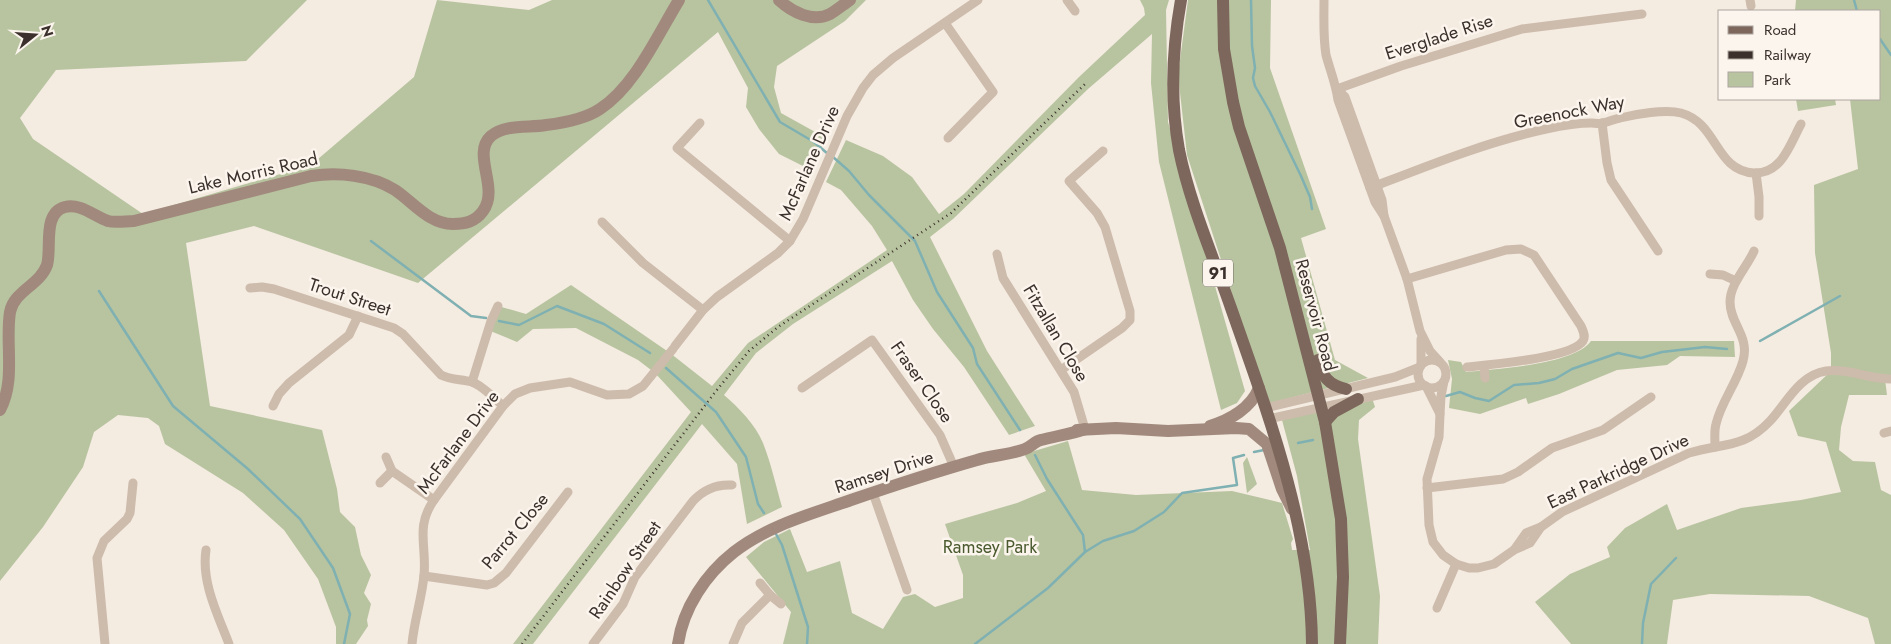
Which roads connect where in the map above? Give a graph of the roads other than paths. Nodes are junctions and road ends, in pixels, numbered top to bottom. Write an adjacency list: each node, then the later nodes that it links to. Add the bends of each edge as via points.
1 (679, 0): 55 (street, Lake Morris Road, via 632,78 599,110 576,119 514,128 491,136 485,143 483,154 489,203 474,220 466,223 450,224 429,217 395,191 372,180 330,173 134,221 109,222 79,208 66,206 58,210 49,228 47,266 11,309 9,370)
2 (780, 0): 3 (street, via 798,13 820,17)
3 (850, 0)
4 (978, 0): 12 (street, McFarlane Drive)
5 (1067, 0): 10 (street)
6 (1174, 0): 13 (main road, via 1171,19)
7 (1181, 0): 13 (main road, 91)
8 (1223, 0): 28 (main road, Reservoir Road, via 1224,49 1232,102)
9 (1324, 0): 14 (street, via 1326,52)
10 (1075, 11)
11 (1642, 14): 14 (street, Everglade Rise, via 1522,29)
12 (945, 23): 18 (street, via 993,92); 24 (street, McFarlane Drive, via 874,75 855,102 798,230)
13 (1173, 59): 48 (main road, 91, via 1173,100 1184,171)
14 (1337, 89): 21 (street, via 1345,98)
15 (700, 123): 24 (street, via 677,148)
16 (1602, 123): 20 (street, Greenock Way, via 1667,112 1682,114 1704,126 1731,165); 21 (street, Greenock Way, via 1530,133 1435,163); 25 (street, via 1611,180)
17 (1801, 124): 20 (street, via 1780,163)
18 (948, 138)
19 (1103, 152): 41 (street, via 1069,181 1106,228 1130,310 1130,320)
20 (1756, 173): 22 (street)
21 (1373, 187): 30 (street, via 1382,200 1384,216)
22 (1759, 216)
23 (602, 222): 34 (street, via 643,263)
24 (790, 241): 34 (street, McFarlane Drive)
25 (1658, 250)
26 (1754, 251): 31 (street)
27 (997, 254): 41 (street, Fitzallan Close, via 1003,278)
28 (1287, 273): 49 (main road, via 1301,298 1323,375 1335,386); 52 (main road, Reservoir Road)
29 (1710, 274): 31 (street)
30 (1407, 280): 36 (street); 39 (street, via 1514,248 1534,255 1581,326 1584,338 1574,347 1537,359)
31 (1736, 281): 61 (street, via 1730,302 1745,344 1744,359 1716,424)
32 (250, 288): 35 (street, Trout Street, via 274,289)
33 (498, 306): 45 (street)
34 (703, 310): 54 (street, McFarlane Drive, via 644,386 629,394 607,395 570,382 530,388 515,394)
35 (358, 316): 45 (street, Trout Street, via 399,330 446,378); 53 (street, via 349,335 283,389)
36 (1420, 331): 37 (street); 38 (street)
37 (1440, 362): 38 (street, via 1432,359); 44 (street, via 1446,373)
38 (1420, 366): 46 (street, via 1418,375); 49 (street, via 1410,372)
39 (1484, 366): 40 (street); 42 (street)
40 (1467, 367)
41 (1061, 370): 59 (street, Fitzallan Close, via 1078,403)
42 (1485, 378)
43 (1891, 379): 61 (street, East Parkridge Drive, via 1838,371 1817,373 1802,382 1759,431 1740,442)
44 (1444, 381): 46 (street, via 1434,388); 57 (street)
45 (472, 382): 54 (street, Trout Street)
46 (1425, 386): 51 (street); 57 (street)
47 (802, 388): 63 (street, Fraser Close, via 872,340 940,434)
48 (1258, 388): 56 (main road, 91); 60 (street, Ramsey Drive, via 1256,396 1245,408 1214,425)
49 (1346, 389): 52 (street)
50 (1651, 397): 68 (street, via 1603,430 1552,448 1503,479)
51 (1358, 399): 52 (street); 58 (main road, via 1334,412)
52 (1320, 401): 56 (street); 58 (main road, Reservoir Road)
53 (273, 406)
54 (503, 406): 71 (street, McFarlane Drive)
55 (0, 410)
56 (1267, 414): 72 (main road, 91)
57 (1440, 414): 68 (street, via 1439,437 1429,468)
58 (1325, 422): 90 (main road, Reservoir Road, via 1341,519)
59 (1085, 429): 60 (street, Ramsey Drive); 63 (street, Ramsey Drive)
60 (1196, 430): 72 (street, Ramsey Drive, via 1243,428 1255,432 1267,444 1282,489)
61 (1715, 447): 75 (street, East Parkridge Drive, via 1689,453 1572,507 1526,533 1514,550 1494,564 1470,568)
62 (386, 458): 64 (street)
63 (954, 468): 70 (street, Ramsey Drive)
64 (392, 471): 66 (street); 71 (street)
65 (132, 483): 82 (street, via 130,513 104,541 97,558)
66 (380, 483)
67 (732, 485): 85 (street, Rainbow Street, via 714,485 693,501 635,577 623,604)
68 (1427, 488): 75 (street, via 1430,534 1438,550)
69 (568, 492): 76 (street, Parrot Close, via 494,584)
70 (873, 493): 73 (street, Ramsey Drive); 78 (street)
71 (434, 500): 76 (street, McFarlane Drive, via 423,523)
72 (1295, 513): 89 (main road, 91, via 1309,594)
73 (800, 517): 86 (street, Ramsey Drive, via 756,529 721,554 689,594 678,617); 87 (street, Ramsey Drive, via 744,545 715,569 691,603)
74 (206, 550): 83 (street, via 206,578)
75 (1456, 564): 81 (street)
76 (424, 576): 84 (street, McFarlane Drive)
77 (760, 583): 79 (street)
78 (907, 590)
79 (770, 595): 80 (street); 88 (street, via 742,623)
80 (781, 604)
81 (1437, 608)
82 (105, 644)
83 (229, 644)
84 (414, 644)
85 (593, 644)
86 (671, 644)
87 (678, 644)
88 (733, 644)
89 (1312, 644)
90 (1340, 644)

